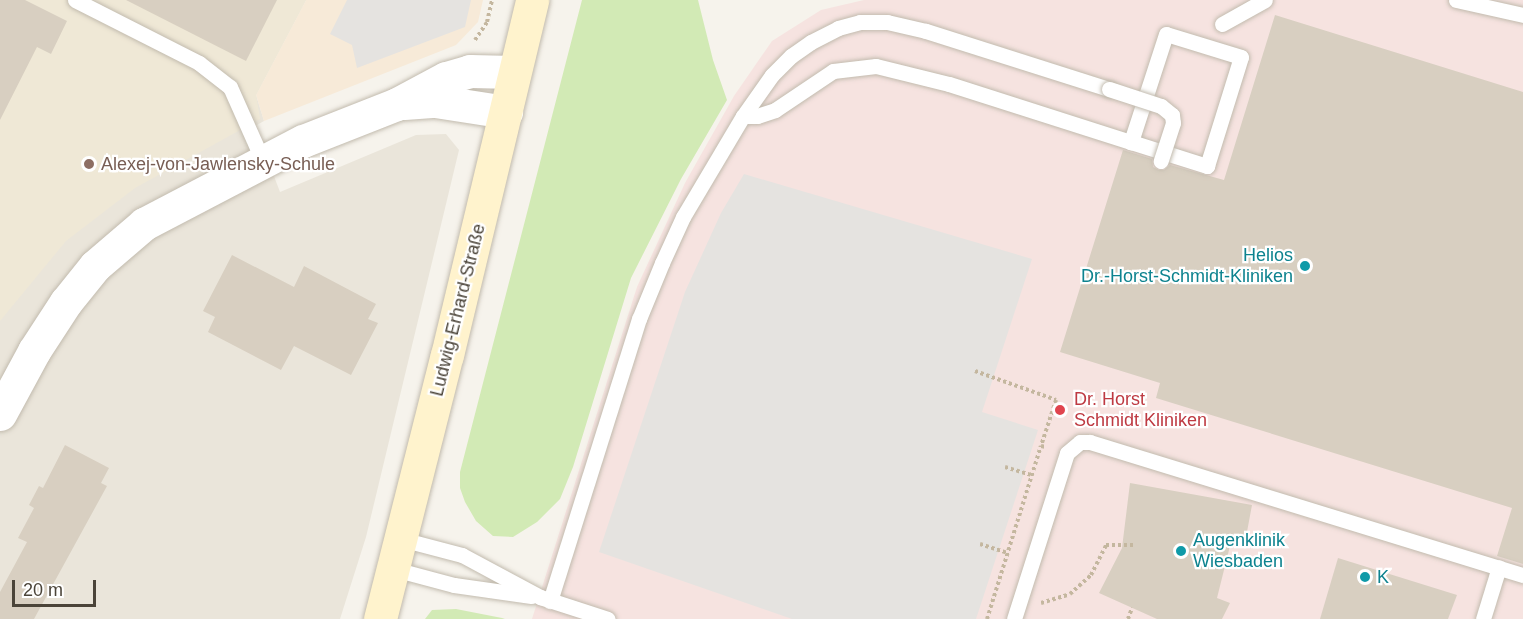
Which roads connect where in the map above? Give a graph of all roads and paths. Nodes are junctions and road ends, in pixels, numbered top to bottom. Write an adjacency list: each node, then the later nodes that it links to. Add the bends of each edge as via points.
1 (75, 0): 14 (lane, via 199,63 230,87)
2 (492, 0): 8 (path, via 487,22)
3 (532, 0): 9 (main road, Ludwig-Erhard-Straße)
4 (1265, 0): 7 (lane)
5 (1456, 0): 6 (lane)
6 (1523, 15)
7 (1222, 24)
8 (472, 46)
9 (514, 72): 10 (street, via 460,74); 11 (main road, Ludwig-Erhard-Straße)
10 (397, 104): 11 (street, via 435,101); 14 (street)
11 (506, 112): 25 (main road, Ludwig-Erhard-Straße)
12 (743, 116): 13 (lane, via 775,110 833,71 876,66 949,84); 15 (lane, bridge, via 772,75 791,56 820,37 860,22 905,25 1161,106 1172,115 1173,123); 28 (lane, via 683,217 639,319)
13 (1131, 142): 13 (lane, via 1207,166 1241,57 1166,34)
14 (263, 161): 17 (street, via 144,224 95,266 34,351)
15 (1161, 161)
16 (975, 371): 18 (path, via 1056,400)
17 (0, 414)
18 (1041, 446): 19 (path); 21 (path)
19 (1067, 453): 26 (lane, via 1080,442 1090,442); 30 (lane)
20 (1005, 467): 21 (path)
21 (1032, 476): 24 (path)
22 (980, 544): 24 (path)
23 (1136, 544): 30 (path, via 1106,545 1091,575 1070,594)
24 (1007, 553): 33 (path)
25 (397, 554): 28 (lane, via 454,585); 28 (lane, via 462,555); 31 (main road, Ludwig-Erhard-Straße)
26 (1499, 567): 27 (lane); 35 (lane)
27 (1523, 575)
28 (545, 599): 32 (lane)
29 (1132, 608): 34 (path)
30 (1015, 614)
31 (380, 619)
32 (608, 619)
33 (987, 619)
34 (1128, 619)
35 (1483, 619)

